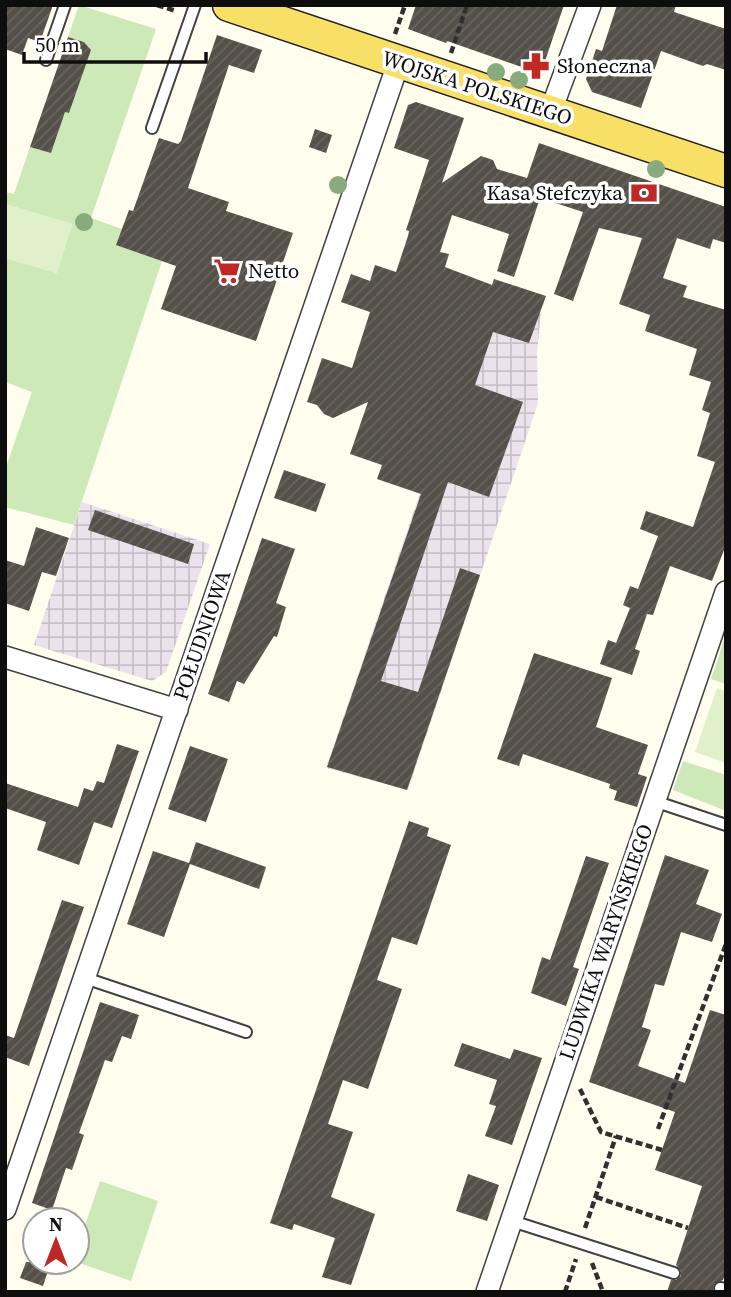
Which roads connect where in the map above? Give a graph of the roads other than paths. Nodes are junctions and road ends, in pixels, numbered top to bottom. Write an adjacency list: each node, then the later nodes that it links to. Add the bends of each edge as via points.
1 (65, 5): 6 (lane)
2 (195, 5): 8 (lane)
3 (229, 5): 5 (main road, WOJSKA POLSKIEGO)
4 (590, 5): 7 (street)
5 (397, 48): 7 (main road, WOJSKA POLSKIEGO); 12 (street, POŁUDNIOWA)
6 (46, 60)
7 (550, 113): 9 (main road, WOJSKA POLSKIEGO)
8 (152, 128)
9 (726, 171)
10 (726, 592): 13 (street, LUDWIKA WARYŃSKIEGO)
11 (5, 657): 12 (street)
12 (177, 710): 15 (street, POŁUDNIOWA)
13 (654, 800): 14 (lane); 19 (street, LUDWIKA WARYŃSKIEGO)
14 (726, 825)
15 (85, 978): 16 (lane); 17 (street, POŁUDNIOWA)
16 (246, 1032)
17 (10, 1182): 18 (street, POŁUDNIOWA)
18 (5, 1209)
19 (512, 1221): 20 (lane); 21 (street, LUDWIKA WARYŃSKIEGO)
20 (674, 1273)
21 (487, 1292)

